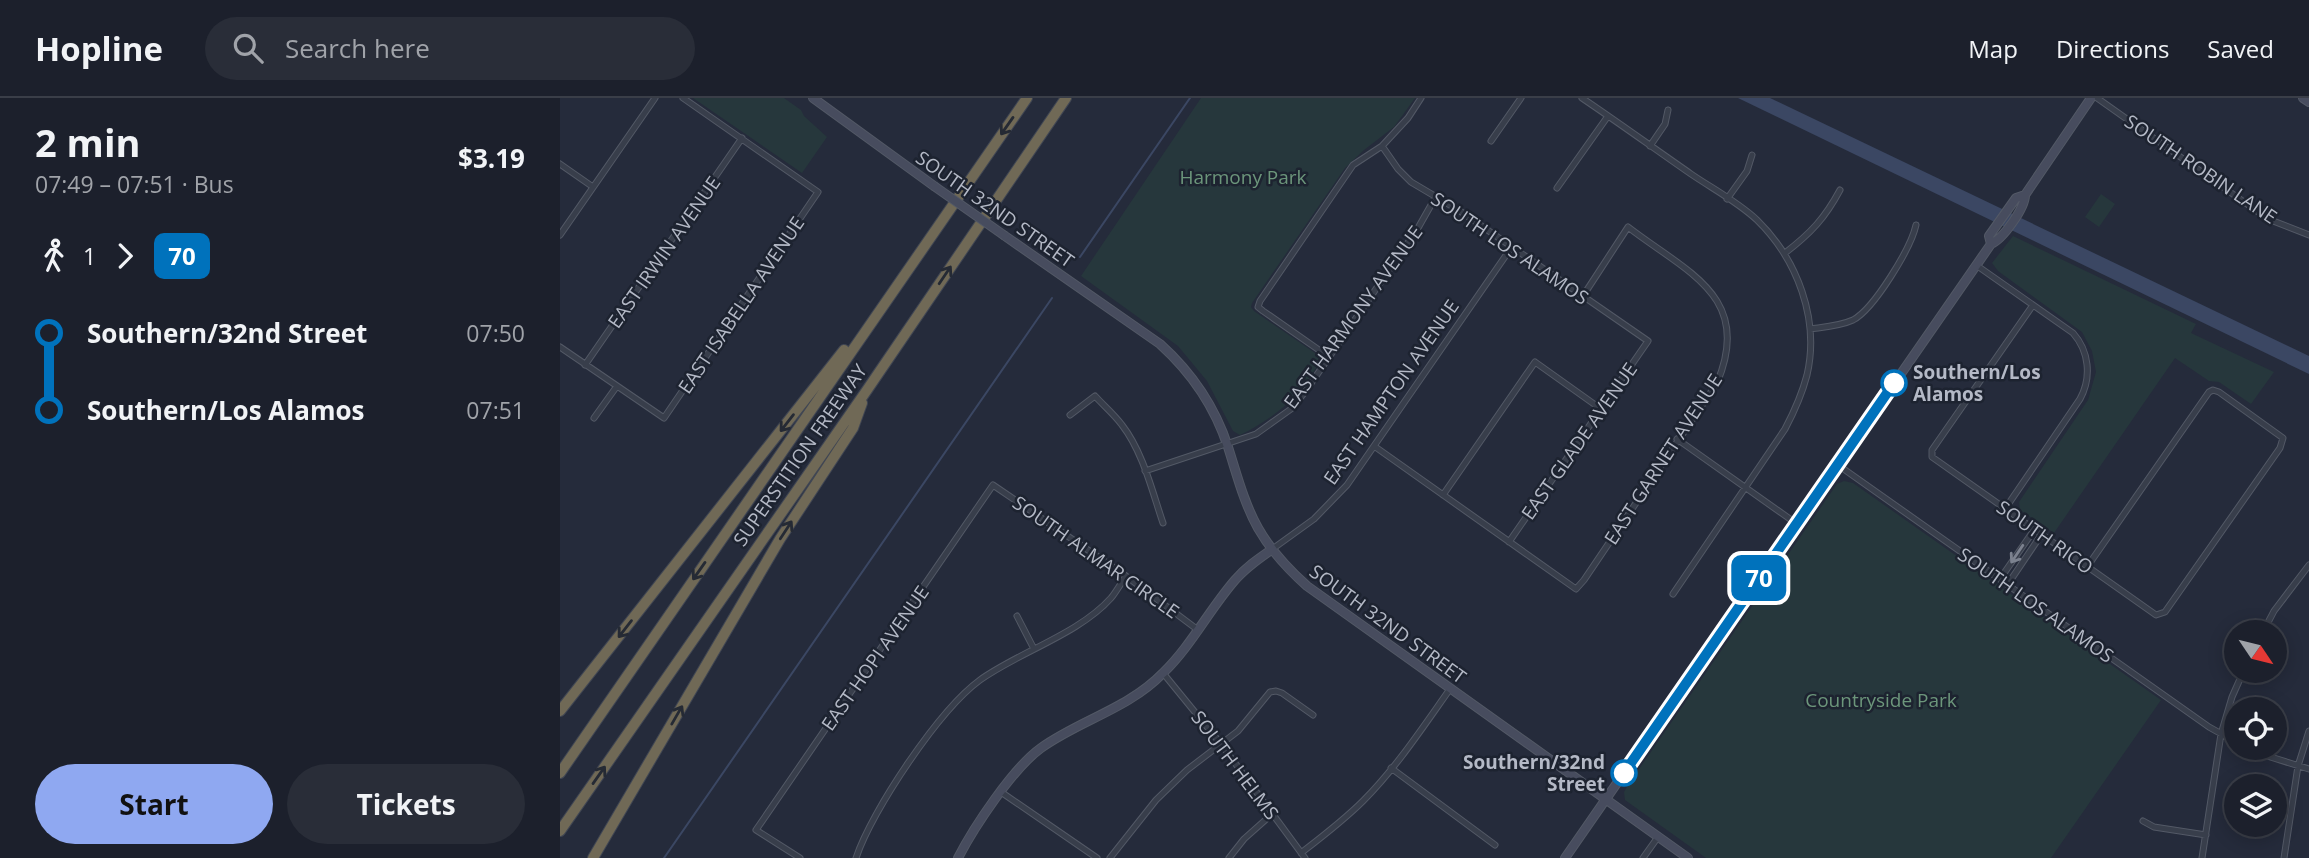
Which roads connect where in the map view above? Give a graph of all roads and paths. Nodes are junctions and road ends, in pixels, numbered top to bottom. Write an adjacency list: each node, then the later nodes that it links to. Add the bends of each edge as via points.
1 (655, 98): 21 (street)
2 (683, 98): 15 (street)
3 (813, 98): 50 (street, SOUTH 32ND STREET, bridge, via 1160,344 1203,395)
4 (1027, 98): 34 (highway, SUPERSTITION FREEWAY, one-way to 34)
5 (1066, 98): 45 (highway, SUPERSTITION FREEWAY, one-way to 5)
6 (1421, 98): 17 (street)
7 (1521, 98): 16 (street)
8 (1582, 98): 14 (street)
9 (2091, 98): 24 (street)
10 (2097, 98): 28 (street, SOUTH ROBIN LANE, via 2268,219)
11 (2303, 98): 12 (street)
12 (2309, 102)
13 (1668, 110): 18 (street, via 1665,124)
14 (1608, 116): 18 (street); 22 (street)
15 (742, 138): 43 (street, EAST IRWIN AVENUE); 44 (street, EAST ISABELLA AVENUE, via 818,192 664,418)
16 (1491, 141)
17 (1382, 146): 25 (street, SOUTH LOS ALAMOS, via 1411,182); 42 (street, via 1353,165 1258,307)
18 (1650, 146): 26 (street)
19 (1752, 155): 26 (street, via 1747,172)
20 (560, 164): 21 (street)
21 (593, 187): 29 (street)
22 (1557, 188)
23 (1840, 190): 32 (street, via 1811,234)
24 (2025, 195): 30 (street, via 2018,214); 30 (street, via 2016,198 1998,223 1989,236)
25 (1435, 198): 31 (street, SOUTH LOS ALAMOS); 42 (street, EAST HARMONY AVENUE)
26 (1727, 199): 32 (street, via 1755,218)
27 (1916, 225): 37 (street, via 1909,247 1872,302)
28 (2309, 235)
29 (560, 236)
30 (1991, 244): 33 (street)
31 (1511, 248): 35 (street, SOUTH LOS ALAMOS); 51 (street, EAST HAMPTON AVENUE)
32 (1785, 253): 39 (street, via 1799,282)
33 (1976, 265): 36 (street); 52 (street)
34 (905, 273): 77 (highway, one-way to 77); 87 (highway, SUPERSTITION FREEWAY, one-way to 87)
35 (1583, 296): 40 (street, SOUTH LOS ALAMOS); 49 (street, EAST GARNET AVENUE, via 1628,227 1708,286 1719,302 1728,341 1725,363 1717,383)
36 (2033, 305): 57 (street, via 2073,333 2083,348 2087,382); 57 (street, SOUTH RICO, via 1932,450 1932,457)
37 (1853, 320): 38 (street); 39 (street)
38 (1858, 327)
39 (1810, 329): 55 (street, via 1808,372 1796,407)
40 (1648, 341): 46 (street, EAST GLADE AVENUE)
41 (560, 346): 43 (street)
42 (1329, 357): 50 (street, EAST HARMONY AVENUE, via 1291,409 1256,434)
43 (585, 365): 44 (street)
44 (617, 386): 48 (street)
45 (867, 390): 92 (highway, SUPERSTITION FREEWAY, one-way to 45); 97 (highway, one-way to 45, via 780,539 853,428)
46 (1601, 409): 56 (street, via 1535,362); 62 (street, EAST GLADE AVENUE)
47 (1070, 415): 53 (street, via 1094,396 1122,424)
48 (594, 418)
49 (1677, 439): 55 (street); 62 (street, EAST GARNET AVENUE, via 1576,589)
50 (1227, 444): 53 (street, EAST HARMONY AVENUE); 63 (street, SOUTH 32ND STREET, via 1250,513)
51 (1374, 446): 56 (street); 63 (street, EAST HAMPTON AVENUE, via 1331,503)
52 (1838, 465): 59 (street); 67 (street, SOUTH LOS ALAMOS)
53 (1145, 471): 58 (street)
54 (993, 485): 66 (street, SOUTH ALMAR CIRCLE); 98 (street, EAST HOPI AVENUE, via 756,830)
55 (1744, 486): 59 (street); 69 (street)
56 (1443, 495): 62 (street)
57 (2005, 509): 60 (street, SOUTH RICO)
58 (1163, 523)
59 (1797, 524): 89 (street)
60 (2034, 530): 61 (street, SOUTH RICO); 67 (street, one-way to 67)
61 (2041, 535): 65 (street, SOUTH RICO); 68 (street)
62 (1509, 542)
63 (1272, 550): 72 (street, EAST HAMPTON AVENUE, via 1234,581); 76 (street, SOUTH 32ND STREET, via 1322,598)
64 (2309, 565): 71 (street)
65 (2087, 567): 65 (street, SOUTH RICO, via 2206,394 2213,390 2229,399 2283,438 2165,612 2158,615)
66 (1126, 576): 72 (street, SOUTH ALMAR CIRCLE); 73 (street, via 1087,618)
67 (2000, 579): 68 (street, SOUTH LOS ALAMOS)
68 (2008, 584): 80 (street, SOUTH LOS ALAMOS)
69 (1673, 594)
70 (1017, 616): 73 (street)
71 (2269, 620)
72 (1198, 630): 74 (street, EAST HAMPTON AVENUE)
73 (1034, 649): 99 (street, via 979,681 945,715 875,817)
74 (1163, 673): 82 (street, SOUTH HELMS); 88 (street, EAST HAMPTON AVENUE, via 1119,707 1038,750)
75 (2238, 683): 80 (street)
76 (1450, 689): 85 (street); 89 (street, SOUTH 32ND STREET)
77 (560, 711)
78 (1312, 715): 82 (street, via 1272,691 1243,726)
79 (2309, 730): 84 (street)
80 (2221, 734): 81 (street, SOUTH LOS ALAMOS); 93 (street)
81 (2224, 736)
82 (1220, 744): 90 (street, SOUTH HELMS); 102 (street, via 1156,800)
83 (2279, 760): 84 (street)
84 (2298, 766): 86 (street); 108 (street)
85 (1391, 768): 95 (street); 96 (street, via 1365,799)
86 (2309, 769)
87 (560, 773)
88 (1001, 792): 100 (street, EAST HAMPTON AVENUE); 101 (street)
89 (1606, 800): 94 (street, SOUTH 32ND STREET); 104 (street)
90 (1272, 814): 96 (street, SOUTH HELMS); 103 (street)
91 (2143, 821): 93 (street)
92 (560, 831)
93 (2206, 835): 107 (street)
94 (1658, 837): 105 (street); 106 (street, SOUTH 32ND STREET)
95 (1495, 845)
96 (1303, 855)
97 (593, 858)
98 (800, 858)
99 (856, 858)
100 (958, 858)
101 (1097, 858)
102 (1110, 858)
103 (1229, 858)
104 (1565, 858)
105 (1643, 858)
106 (1688, 858)
107 (2202, 858)
108 (2284, 858)

